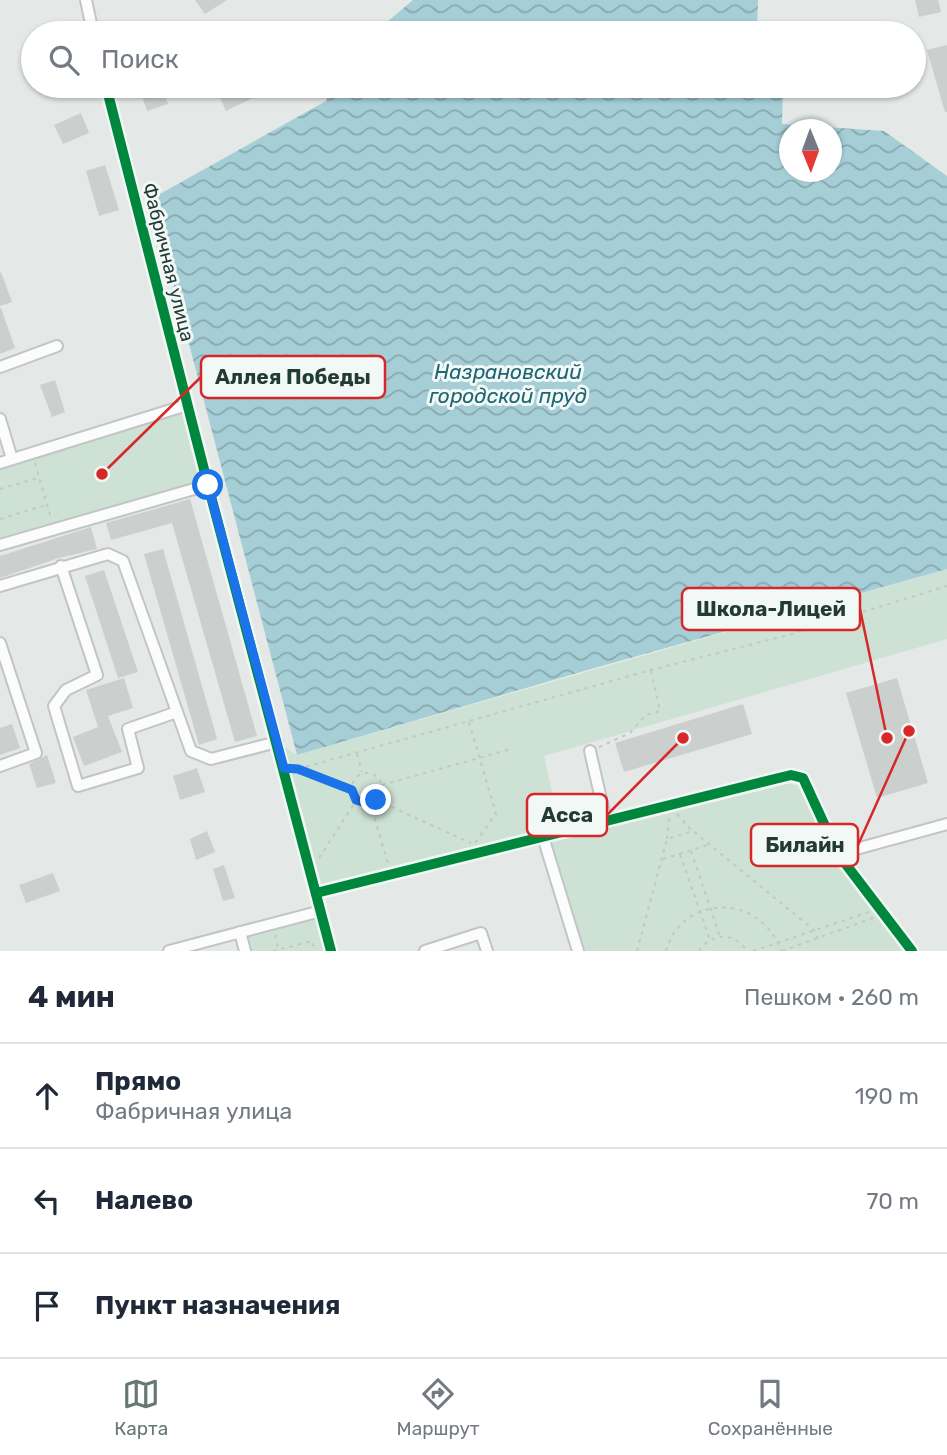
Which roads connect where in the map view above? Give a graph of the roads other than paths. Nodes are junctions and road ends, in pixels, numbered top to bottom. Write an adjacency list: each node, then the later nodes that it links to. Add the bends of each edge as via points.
1 (86, 0): 2 (street)
2 (90, 21)
3 (109, 98): 6 (street, Фабричная улица)
4 (57, 346): 5 (street)
5 (0, 367)
6 (187, 405): 8 (street); 10 (street, Фабричная улица)
7 (0, 419): 8 (street)
8 (12, 459): 9 (street)
9 (0, 463)
10 (208, 485): 11 (street); 16 (street, Фабричная улица)
11 (0, 545)
12 (61, 566): 13 (street); 15 (street, via 108,554 123,561); 15 (street, via 97,675 66,691 54,706 78,786 138,768 128,729)
13 (0, 586)
14 (0, 643): 18 (street, via 36,753)
15 (177, 712): 16 (street, via 191,751 211,759)
16 (277, 742): 23 (street, Фабричная улица)
17 (590, 751): 19 (street)
18 (0, 766)
19 (606, 821): 21 (street); 22 (street, via 791,775 803,778)
20 (947, 824): 22 (street)
21 (543, 837): 23 (street); 31 (street)
22 (838, 854): 32 (street)
23 (316, 893): 24 (street, Фабричная улица)
24 (321, 911): 25 (street); 28 (street, Фабричная улица)
25 (240, 932): 26 (street); 27 (street)
26 (169, 951)
27 (245, 951)
28 (331, 951)
29 (425, 951): 30 (street, via 481,933)
30 (487, 951)
31 (578, 951)
32 (912, 951)

